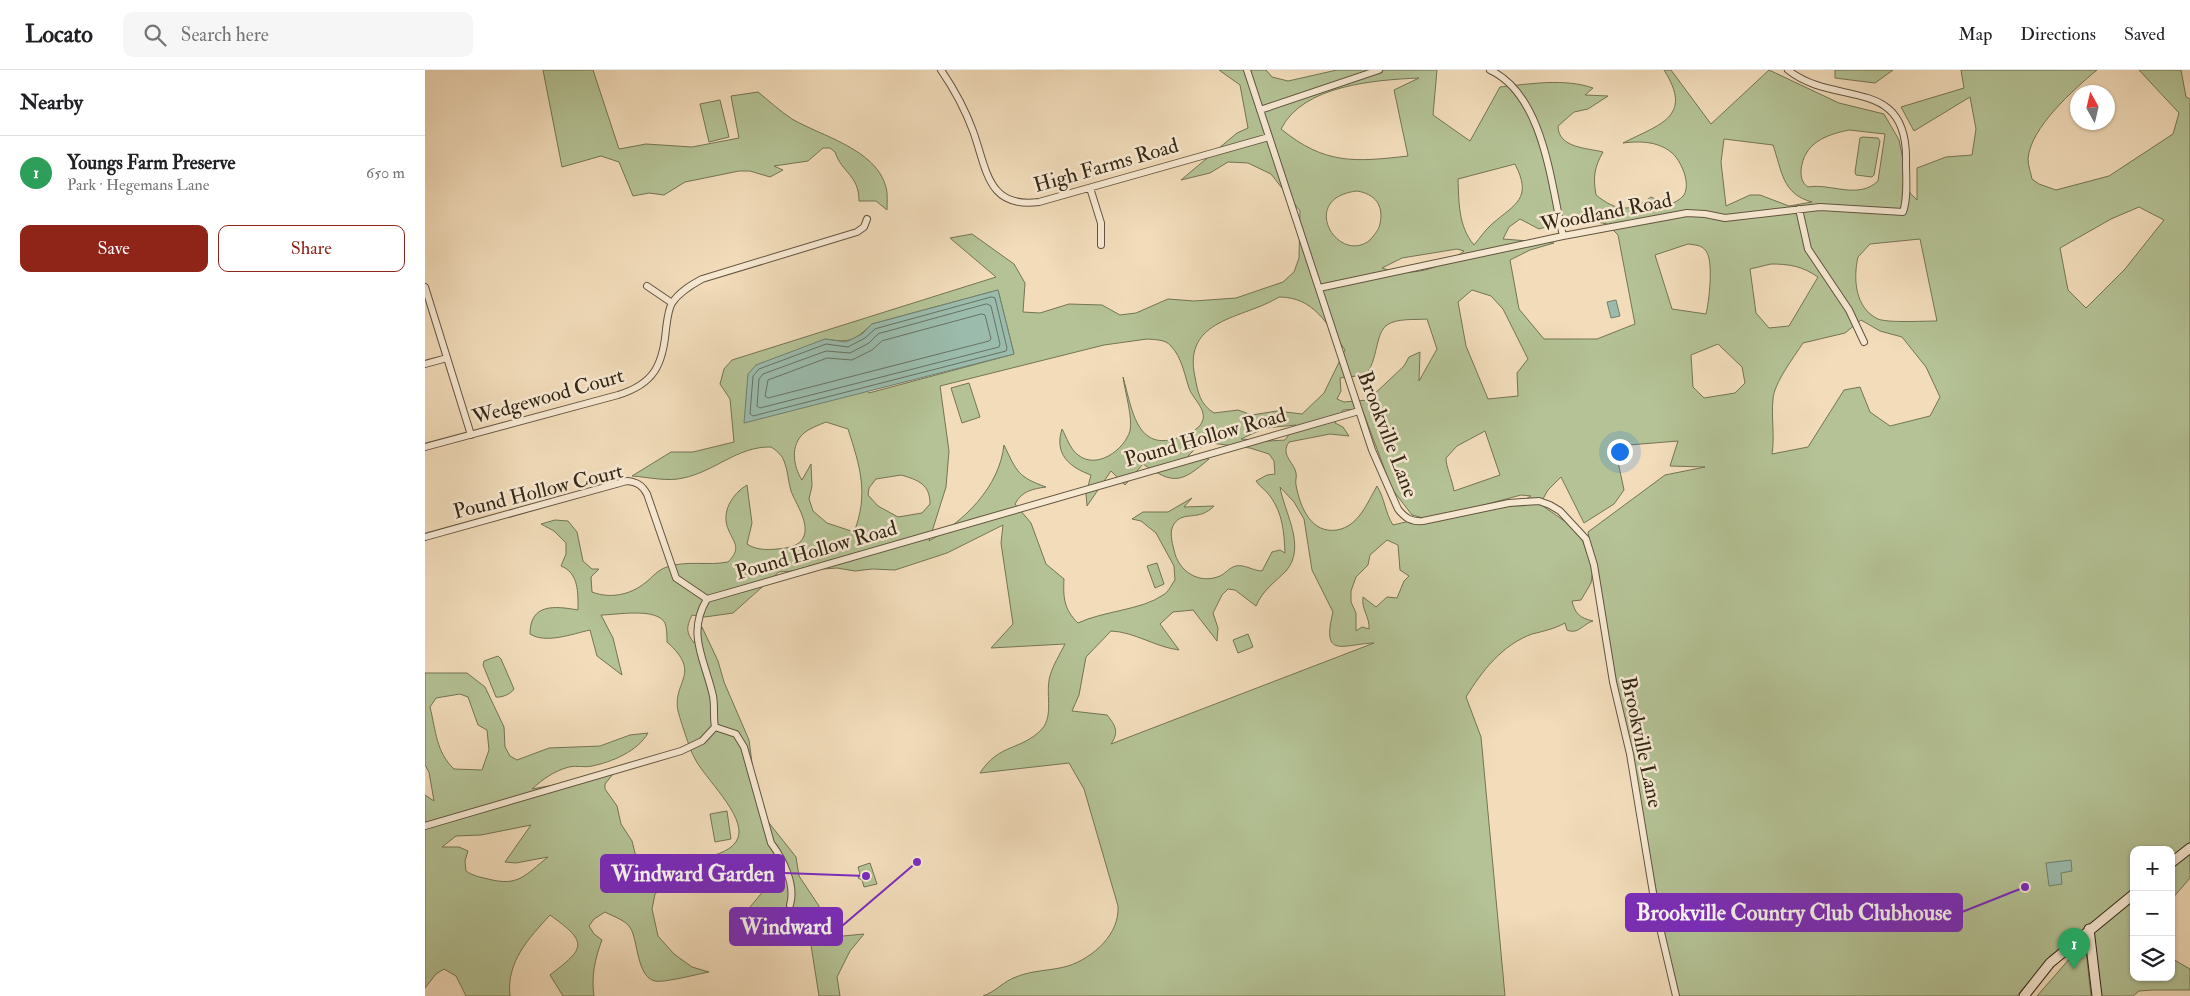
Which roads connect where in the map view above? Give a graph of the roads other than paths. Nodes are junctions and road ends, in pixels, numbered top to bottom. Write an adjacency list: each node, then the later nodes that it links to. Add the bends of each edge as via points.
1 (941, 70): 8 (street, High Farms Road, via 961,102 989,180 1001,195 1027,204)
2 (1247, 70): 6 (street, Brookville Lane)
3 (1379, 70): 6 (street)
4 (1490, 70): 11 (street, via 1513,87 1532,115)
5 (1787, 70): 9 (street, Woodland Road, via 1813,85 1878,101 1896,118 1907,146 1903,212 1819,207)
6 (1260, 110): 7 (street, Brookville Lane)
7 (1269, 137): 8 (street, High Farms Road); 15 (street, Brookville Lane)
8 (1090, 188): 12 (street, via 1101,222)
9 (1799, 209): 11 (street, Woodland Road, via 1725,218 1687,213); 17 (street, via 1809,249 1849,310)
10 (867, 219): 16 (street, via 864,227 852,234 702,279 688,287)
11 (1563, 236): 15 (street, Woodland Road)
12 (1101, 245)
13 (647, 286): 16 (street)
14 (425, 287): 18 (street)
15 (1319, 288): 20 (street, Brookville Lane)
16 (672, 304): 21 (street, Wedgewood Court, via 661,362 637,388)
17 (1864, 342)
18 (447, 358): 19 (street); 21 (street)
19 (425, 364)
20 (1359, 411): 24 (street, Pound Hollow Road); 32 (street, Brookville Lane, via 1388,490 1397,510 1405,517 1423,522 1539,501 1560,511 1585,539 1593,558 1656,910)
21 (471, 435): 22 (street, Wedgewood Court)
22 (425, 447)
23 (425, 537): 24 (street, Pound Hollow Court, via 627,481 634,482 640,484 647,494 676,578)
24 (707, 599): 25 (street, via 699,612 696,634 713,699)
25 (715, 728): 26 (street, via 702,741 681,751); 30 (street, via 736,734 744,747 771,844 781,855 793,895)
26 (425, 826)
27 (2190, 848): 28 (main road)
28 (2175, 860)
29 (2130, 897): 31 (main road)
30 (790, 905)
31 (2089, 930): 33 (main road, via 2050,963); 34 (main road)
32 (1676, 996)
33 (2024, 996)
34 (2097, 996)

